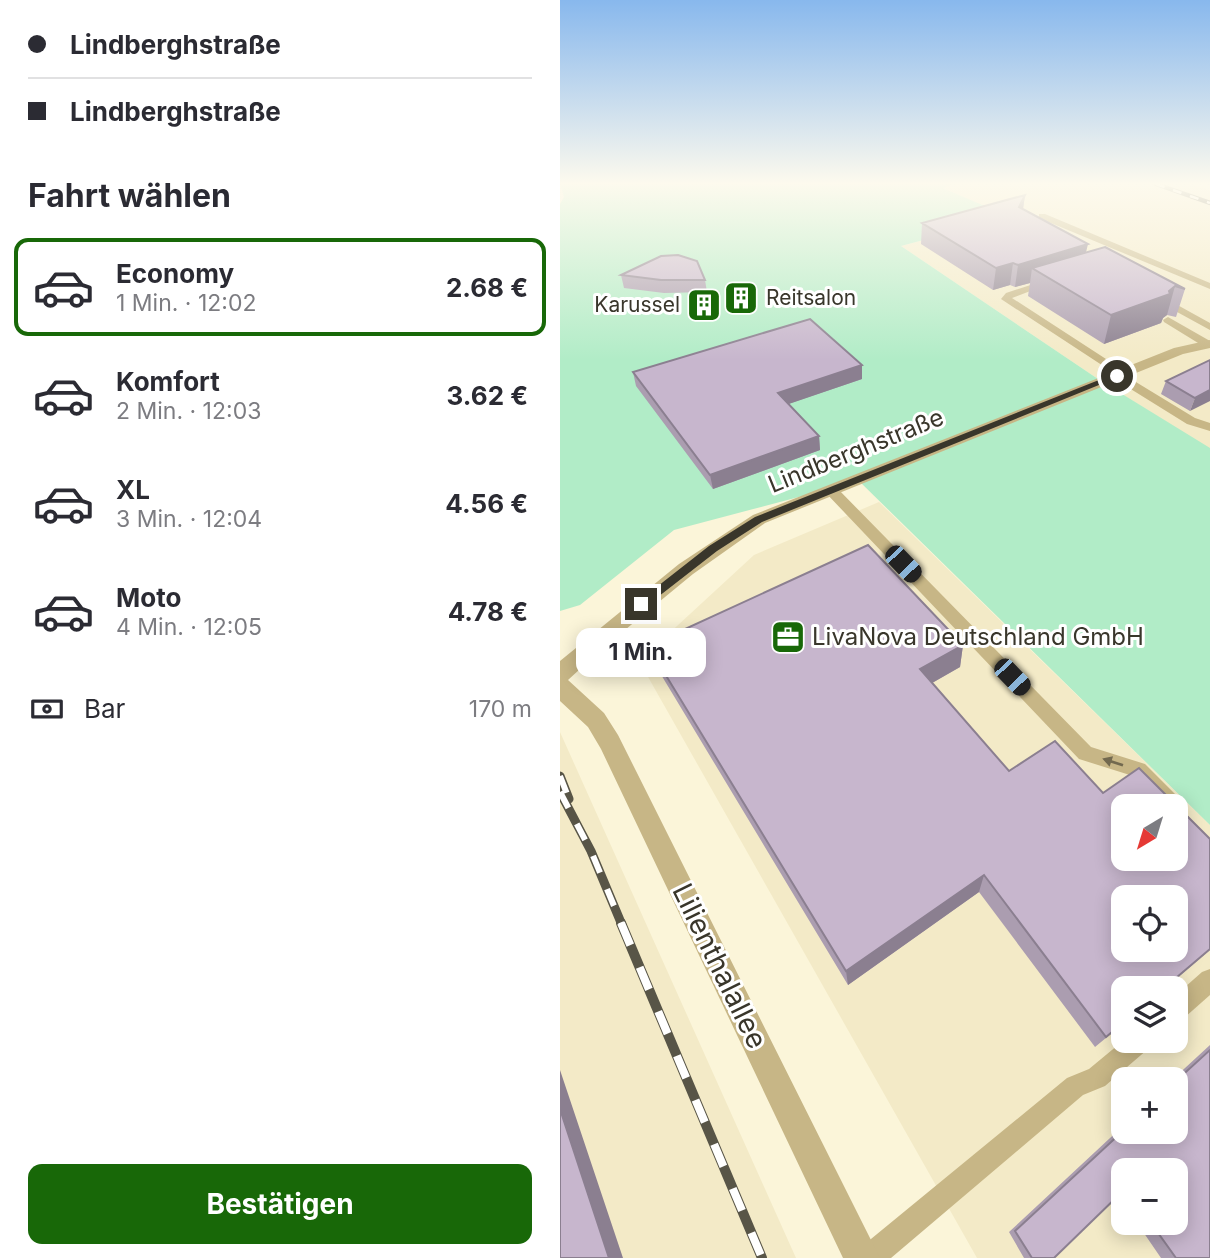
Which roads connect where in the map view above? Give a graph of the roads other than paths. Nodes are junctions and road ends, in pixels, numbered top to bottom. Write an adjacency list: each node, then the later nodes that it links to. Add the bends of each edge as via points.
1 (1106, 243): 3 (lane)
2 (1057, 279): 7 (lane, via 1006,299)
3 (1210, 286)
4 (1152, 294): 6 (lane)
5 (1168, 320): 6 (lane)
6 (1209, 338): 7 (street, Lindberghstraße)
7 (1120, 375): 8 (lane, via 1191,421); 9 (street, Lindberghstraße)
8 (1210, 427)
9 (830, 489): 10 (street, Lindberghstraße, via 759,519 713,549); 12 (lane)
10 (560, 674)
11 (560, 687): 19 (street, Lilienthalallee, via 596,720 610,742)
12 (1085, 753): 13 (lane, one-way to 12, via 1139,770)
13 (1163, 794)
14 (1188, 819): 15 (lane)
15 (1193, 824)
16 (1210, 981): 17 (lane)
17 (1188, 1000)
18 (1126, 1053): 20 (lane, via 1097,1078 1075,1086)
19 (862, 1258)
20 (870, 1258)

